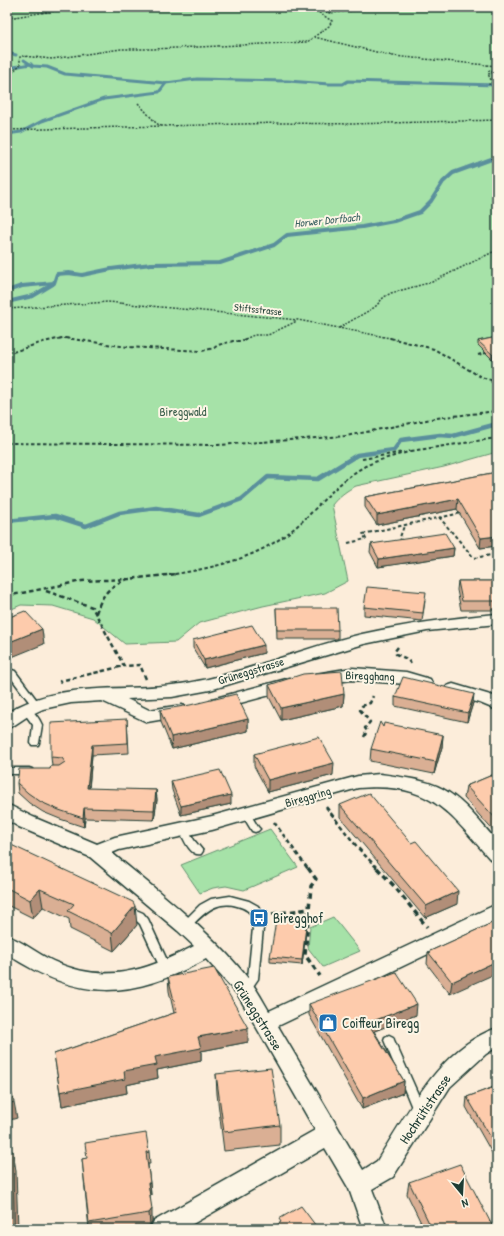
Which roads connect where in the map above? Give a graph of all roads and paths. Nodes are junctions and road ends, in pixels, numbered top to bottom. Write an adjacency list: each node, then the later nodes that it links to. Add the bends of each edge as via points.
1 (80, 7): 7 (path)
2 (260, 7): 6 (path, via 293,12)
3 (310, 7): 6 (path)
4 (327, 7): 6 (path)
5 (391, 7): 6 (path, via 330,13)
6 (316, 10): 8 (path, via 332,21)
7 (7, 18)
8 (314, 37): 9 (path, via 393,56); 12 (path, via 307,42 121,49 52,59 23,56 20,57 20,65)
9 (497, 66)
10 (488, 71): 11 (path)
11 (497, 72): 13 (path, via 488,74 492,82 489,84)
12 (7, 77)
13 (497, 86)
14 (138, 103): 16 (path, via 156,124)
15 (497, 120): 16 (path)
16 (164, 126): 17 (path)
17 (7, 130)
18 (497, 250): 21 (path, via 432,282 391,292 375,307)
19 (7, 309): 20 (path, Stiftsstrasse, via 108,302)
20 (298, 320): 21 (path, Stiftsstrasse); 23 (path, via 268,335 254,335 202,351 128,347 63,338)
21 (338, 328): 25 (path, Stiftsstrasse, via 434,348 481,377)
22 (491, 351): 24 (path)
23 (7, 354)
24 (478, 355)
25 (497, 382)
26 (497, 411): 28 (path, via 436,418 346,436 218,445)
27 (497, 438): 29 (path)
28 (7, 443)
29 (411, 451): 30 (path); 37 (path, via 353,473 297,526 273,544 236,559 198,570)
30 (362, 459)
31 (468, 511): 32 (path)
32 (439, 518): 33 (path); 36 (path, via 474,558)
33 (404, 525): 34 (path, via 363,534 366,539); 35 (path, via 400,537)
34 (348, 543)
35 (403, 545)
36 (497, 554)
37 (128, 579): 38 (path, via 74,582); 40 (path, via 108,588 100,598)
38 (44, 590): 39 (path); 40 (path, via 92,607)
39 (7, 596)
40 (96, 614): 43 (path)
41 (497, 619): 48 (street, Grüneggstrasse, via 427,626 362,639 210,684 172,691)
42 (398, 643): 44 (path, via 396,654 411,662 412,665)
43 (124, 666): 46 (path, via 140,665); 47 (path, via 60,681)
44 (408, 669)
45 (12, 673): 51 (lane)
46 (149, 683)
47 (62, 689)
48 (104, 695): 50 (street, Biregghang, via 147,716 201,707 301,680 352,674 406,678); 51 (street, Grüneggstrasse, via 64,698)
49 (373, 696): 53 (path, via 360,710 370,722 365,728 367,731)
50 (497, 704)
51 (31, 707): 52 (street, Grüneggstrasse); 54 (lane, via 39,726)
52 (7, 722)
53 (364, 737)
54 (35, 743)
55 (7, 771): 56 (lane)
56 (37, 771)
57 (325, 807): 69 (path)
58 (7, 811): 62 (street, Grüneggstrasse, via 26,822)
59 (272, 818): 66 (path, via 316,879 311,886)
60 (184, 829): 61 (lane); 62 (street, Bireggring, via 115,844); 63 (street, Bireggring, via 251,822 358,782 380,780 413,785 437,794 456,808)
61 (198, 851)
62 (97, 852): 68 (street, Grüneggstrasse)
63 (497, 854)
64 (119, 906): 72 (lane, via 139,916 144,922)
65 (254, 909): 66 (path, via 271,914); 68 (lane, via 230,900 214,902); 73 (lane, via 259,918 253,979)
66 (309, 909): 74 (path, via 305,955)
67 (497, 912): 69 (street)
68 (185, 925): 71 (street, Grüneggstrasse)
69 (437, 940): 74 (street)
70 (7, 944): 72 (street, via 39,965 90,982 129,981)
71 (209, 948): 72 (street); 73 (street, Grüneggstrasse)
72 (166, 969)
73 (245, 989): 75 (street, Grüneggstrasse)
74 (331, 991): 75 (street)
75 (264, 1023): 79 (street, Grüneggstrasse)
76 (497, 1037): 78 (street, Hochrütistrasse, via 478,1047 454,1067)
77 (389, 1040): 78 (lane)
78 (420, 1113): 80 (street, Hochrütistrasse, via 385,1170)
79 (329, 1134): 80 (street, Grüneggstrasse); 81 (street)
80 (359, 1185): 82 (street, Grüneggstrasse)
81 (162, 1229)
82 (375, 1229)

